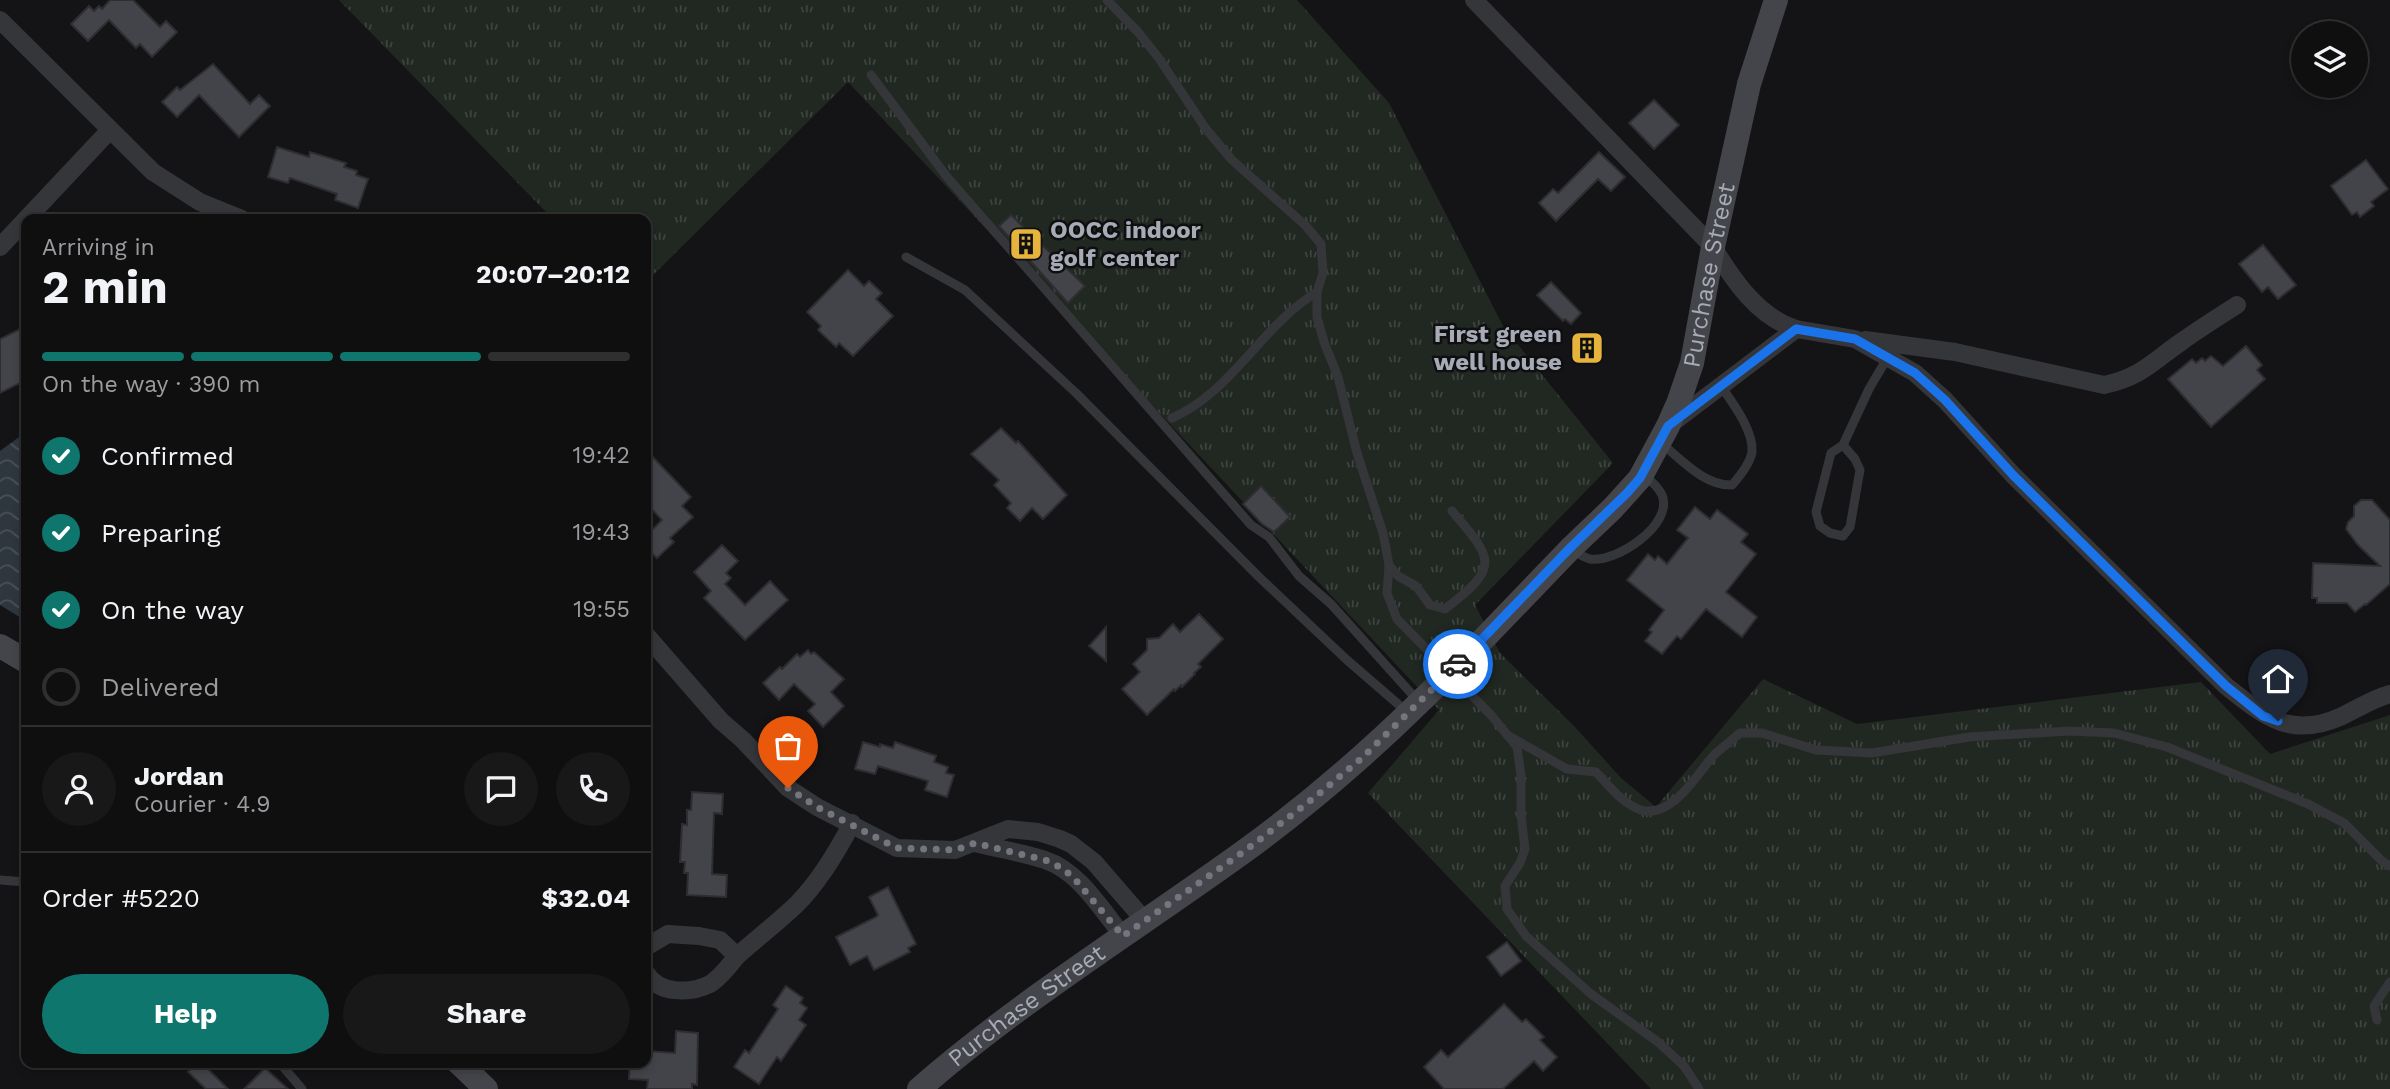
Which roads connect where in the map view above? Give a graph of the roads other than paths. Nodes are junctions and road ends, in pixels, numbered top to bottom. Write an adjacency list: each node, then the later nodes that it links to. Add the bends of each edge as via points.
1 (1107, 0): 13 (lane, via 1158,57 1232,160 1321,244 1323,273)
2 (1474, 0): 11 (street)
3 (1776, 0): 11 (main road, Purchase Street, via 1749,84)
4 (0, 20): 6 (street)
5 (872, 75): 29 (lane, via 973,208 1251,525 1269,537)
6 (110, 130): 7 (street); 8 (street, via 153,172 200,202)
7 (31, 214)
8 (230, 214)
9 (21, 225): 10 (street)
10 (0, 247)
11 (1713, 247): 15 (street, via 1760,308 1779,324); 19 (main road, Purchase Street, via 1692,363)
12 (906, 257): 29 (lane, via 965,290 1347,660)
13 (1317, 292): 18 (lane, via 1272,329 1210,397); 24 (lane, via 1317,317 1384,533)
14 (2237, 305): 16 (street, via 2145,370 2104,385 1955,352)
15 (1796, 329): 16 (street); 17 (street)
16 (1892, 351): 20 (lane); 28 (street, via 2226,686 2263,716 2310,727)
17 (1721, 386): 19 (street); 19 (lane, via 1746,427 1752,451 1732,485 1698,474)
18 (1172, 418)
19 (1664, 434): 21 (main road, Purchase Street)
20 (1843, 445): 20 (lane, via 1832,453 1816,512 1819,526 1843,536 1850,527 1860,470)
21 (1642, 474): 23 (main road, Purchase Street); 23 (lane, via 1663,497 1662,512 1649,533 1608,559 1589,559)
22 (1452, 511): 24 (lane, via 1486,556 1482,576 1464,595 1445,609 1430,605 1416,586)
23 (1570, 548): 29 (main road, Purchase Street, bridge)
24 (1389, 565): 30 (lane, via 1387,593 1397,619)
25 (651, 641): 31 (street, via 788,788)
26 (0, 646): 27 (main road)
27 (21, 658)
28 (2390, 694)
29 (1417, 704): 38 (main road, Purchase Street, via 1315,797)
30 (1507, 735): 35 (lane, via 1567,769 1596,772 1617,795 1642,810 1663,809 1740,733 1762,733 1816,750 1872,753 1969,737 2114,733 2167,747 2308,804 2344,823); 50 (lane, via 1517,747 1525,849 1505,886 1507,909 1526,936 1591,994 1658,1042 1684,1066)
31 (852, 823): 33 (street, via 897,848 955,850); 41 (street, via 804,896)
32 (1060, 839): 33 (street, via 1008,829); 34 (street); 38 (street, via 1094,862)
33 (975, 843): 34 (street)
34 (1052, 863): 39 (street, via 1074,878)
35 (2390, 866)
36 (0, 880): 37 (lane)
37 (21, 882)
38 (1145, 921): 39 (main road, Purchase Street)
39 (1123, 936): 49 (main road, Purchase Street, via 974,1042)
40 (651, 944): 41 (street, via 668,934 699,936 720,940)
41 (737, 956): 42 (street, via 711,983 690,989 671,990)
42 (651, 980)
43 (2390, 982): 44 (lane, via 2374,1006)
44 (2377, 1020)
45 (284, 1068): 47 (lane)
46 (464, 1068): 48 (main road)
47 (302, 1089)
48 (486, 1089)
49 (919, 1089)
50 (1699, 1089)

